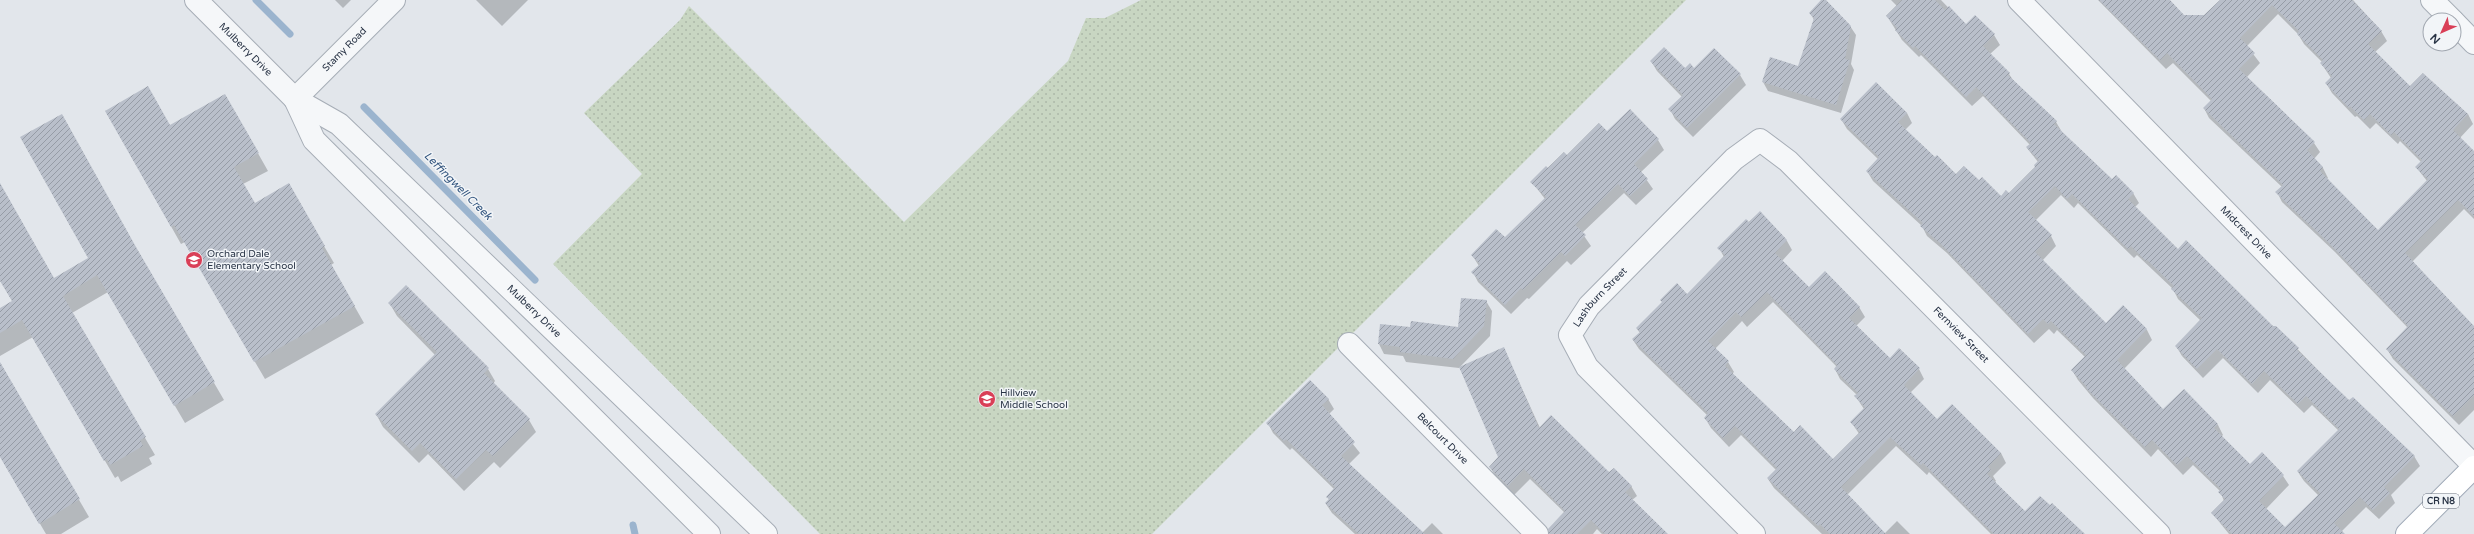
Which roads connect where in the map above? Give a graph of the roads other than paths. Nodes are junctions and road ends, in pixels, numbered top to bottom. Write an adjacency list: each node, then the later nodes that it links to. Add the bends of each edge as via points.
1 (196, 0): 8 (street, Mulberry Drive)
2 (394, 0): 8 (street, Stamy Road)
3 (2019, 0): 11 (street, Midcrest Drive)
4 (2432, 0): 5 (street)
5 (2444, 12)
6 (2462, 30): 7 (street)
7 (2474, 42)
8 (294, 99): 12 (street, Mulberry Drive, via 314,140); 13 (street, Mulberry Drive, via 339,124)
9 (1760, 140): 15 (street, Lashburn Street, via 1734,159 1589,306 1570,335 1587,368); 16 (street, Fernview Street, via 1788,160)
10 (1349, 344): 14 (street, Belcourt Drive)
11 (2474, 467): 17 (main road, CR N8)
12 (709, 534)
13 (766, 534)
14 (1537, 534)
15 (1754, 534)
16 (2159, 534)
17 (2407, 534)

